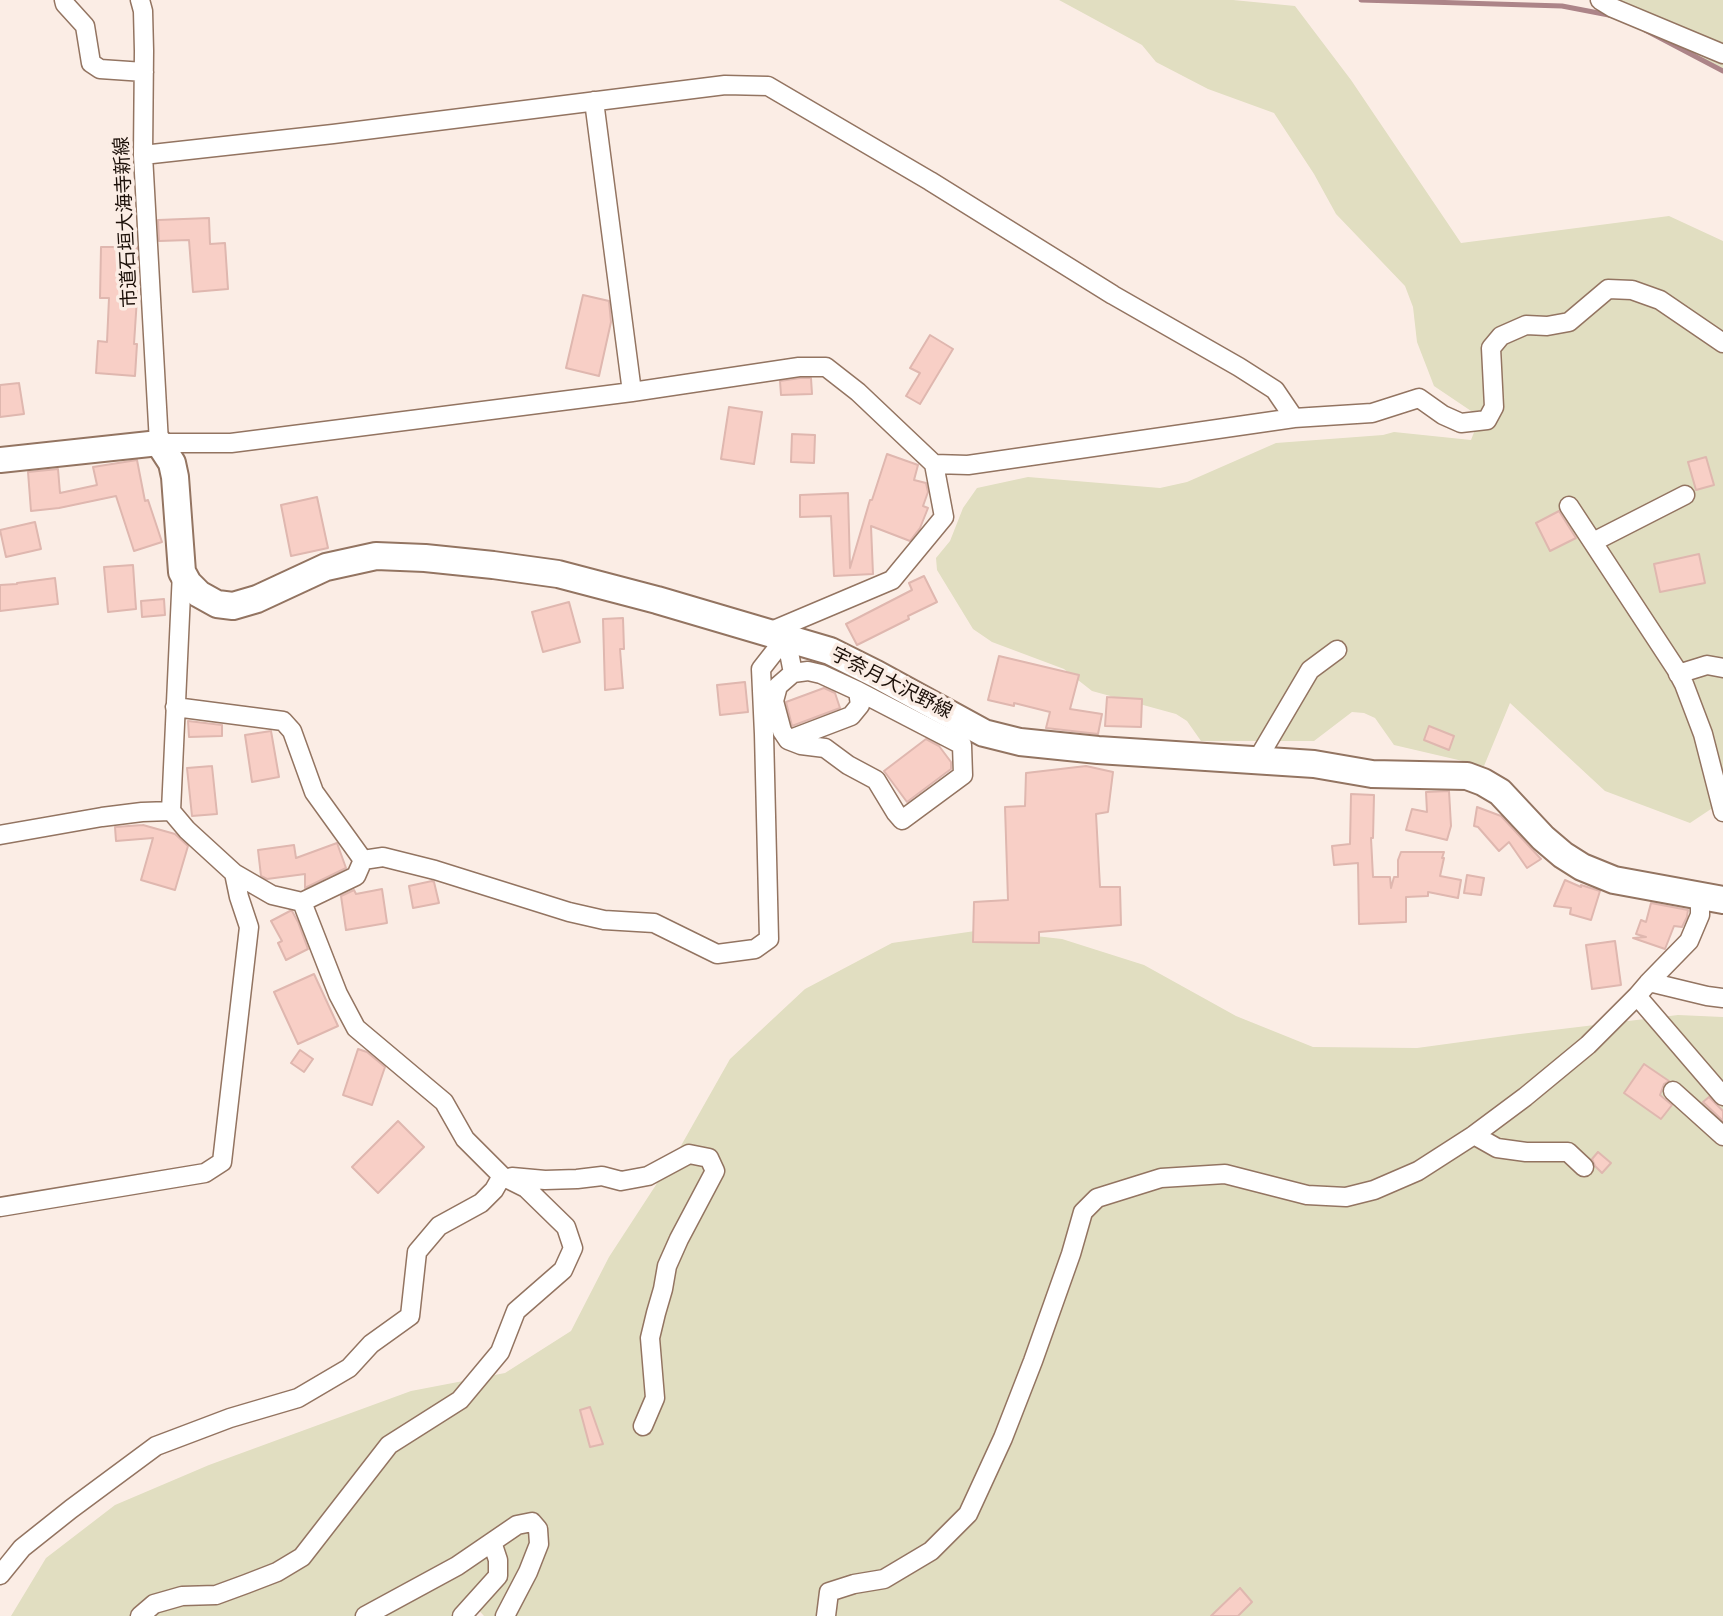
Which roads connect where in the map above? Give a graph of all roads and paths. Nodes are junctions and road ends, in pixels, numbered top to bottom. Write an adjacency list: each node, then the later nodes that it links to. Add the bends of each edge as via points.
1 (64, 0): 5 (street, via 85,26 91,63 100,69)
2 (140, 0): 5 (street, 市道石垣大海寺新線)
3 (1600, 0): 4 (street)
4 (1723, 54)
5 (144, 72): 7 (street, 市道石垣大海寺新線)
6 (594, 101): 7 (street); 9 (street); 10 (street, via 725,85 768,86 1239,367 1275,390)
7 (143, 155): 11 (street, 市道石垣大海寺新線)
8 (1723, 343): 10 (street, via 1660,300 1632,290 1608,289 1569,322 1526,325 1501,336 1491,348 1494,407 1487,420 1461,423 1419,398 1372,413)
9 (632, 392): 11 (street, via 232,443); 13 (street, via 826,367)
10 (1294, 418): 13 (street, via 968,465)
11 (159, 443): 12 (main road); 17 (main road, via 175,477)
12 (0, 460)
13 (934, 464): 18 (street, via 944,517 892,580)
14 (1685, 495): 16 (street)
15 (1569, 506): 16 (street)
16 (1593, 542): 22 (street)
17 (182, 572): 18 (main road, 宇奈月大沢野線, via 199,594 233,606 326,567 376,556 493,565 558,574); 24 (street)
18 (777, 635): 21 (street); 26 (main road, 宇奈月大沢野線, via 830,651 984,733 1020,743); 30 (street, via 761,669 769,939 755,949 717,954 653,923 604,920 383,857)
19 (1337, 650): 26 (street, via 1310,670)
20 (1723, 668): 22 (street, via 1707,665)
21 (793, 673): 23 (street, via 821,674); 25 (street, via 778,686 774,701)
22 (1678, 674): 28 (street, via 1703,734)
23 (858, 691): 25 (street, via 860,705 851,716); 25 (street, via 962,745 963,775 902,820 876,780 825,748)
24 (176, 707): 27 (street); 30 (street, via 283,721 292,731 314,792)
25 (788, 740)
26 (1257, 760): 32 (main road, 宇奈月大沢野線, via 1372,774 1466,776 1500,792 1543,838 1581,867 1614,880)
27 (172, 811): 29 (street, via 102,817); 31 (street)
28 (1723, 812)
29 (0, 835)
30 (363, 860): 33 (street, via 356,876)
31 (233, 873): 33 (street, via 272,895); 43 (street, via 249,928 222,1162 205,1173)
32 (1712, 898): 34 (street, via 1689,941)
33 (302, 902): 42 (street, via 356,1028 444,1102 465,1139)
34 (1649, 982): 35 (street); 36 (street)
35 (1637, 996): 38 (street); 39 (street, via 1588,1045)
36 (1723, 998)
37 (1673, 1091): 40 (street)
38 (1723, 1096)
39 (1474, 1135): 41 (street, via 1497,1148 1568,1152); 51 (street, via 1418,1171 1374,1191 1346,1197 1307,1195 1225,1174 1161,1178 1097,1198 1083,1212 1034,1361 968,1514 931,1551 884,1579 829,1591)
40 (1723, 1136)
41 (1584, 1167)
42 (502, 1176): 44 (street, via 545,1180 601,1176 621,1181 648,1176 689,1154 709,1158 715,1171 667,1266 650,1338 655,1398); 46 (street, via 481,1203 439,1226 417,1252 410,1316 371,1344 349,1368 298,1398 156,1446 22,1548); 47 (street, via 526,1188 566,1227 573,1248 563,1270 516,1311 500,1352 460,1400 389,1445 302,1556 277,1572 216,1595 154,1604)
43 (0, 1207)
44 (643, 1426)
45 (492, 1542): 48 (street); 49 (street, via 498,1576); 50 (street, via 517,1525 532,1522 538,1529 540,1544)
46 (0, 1575)
47 (140, 1616)
48 (365, 1616)
49 (462, 1616)
50 (505, 1616)
51 (826, 1616)

